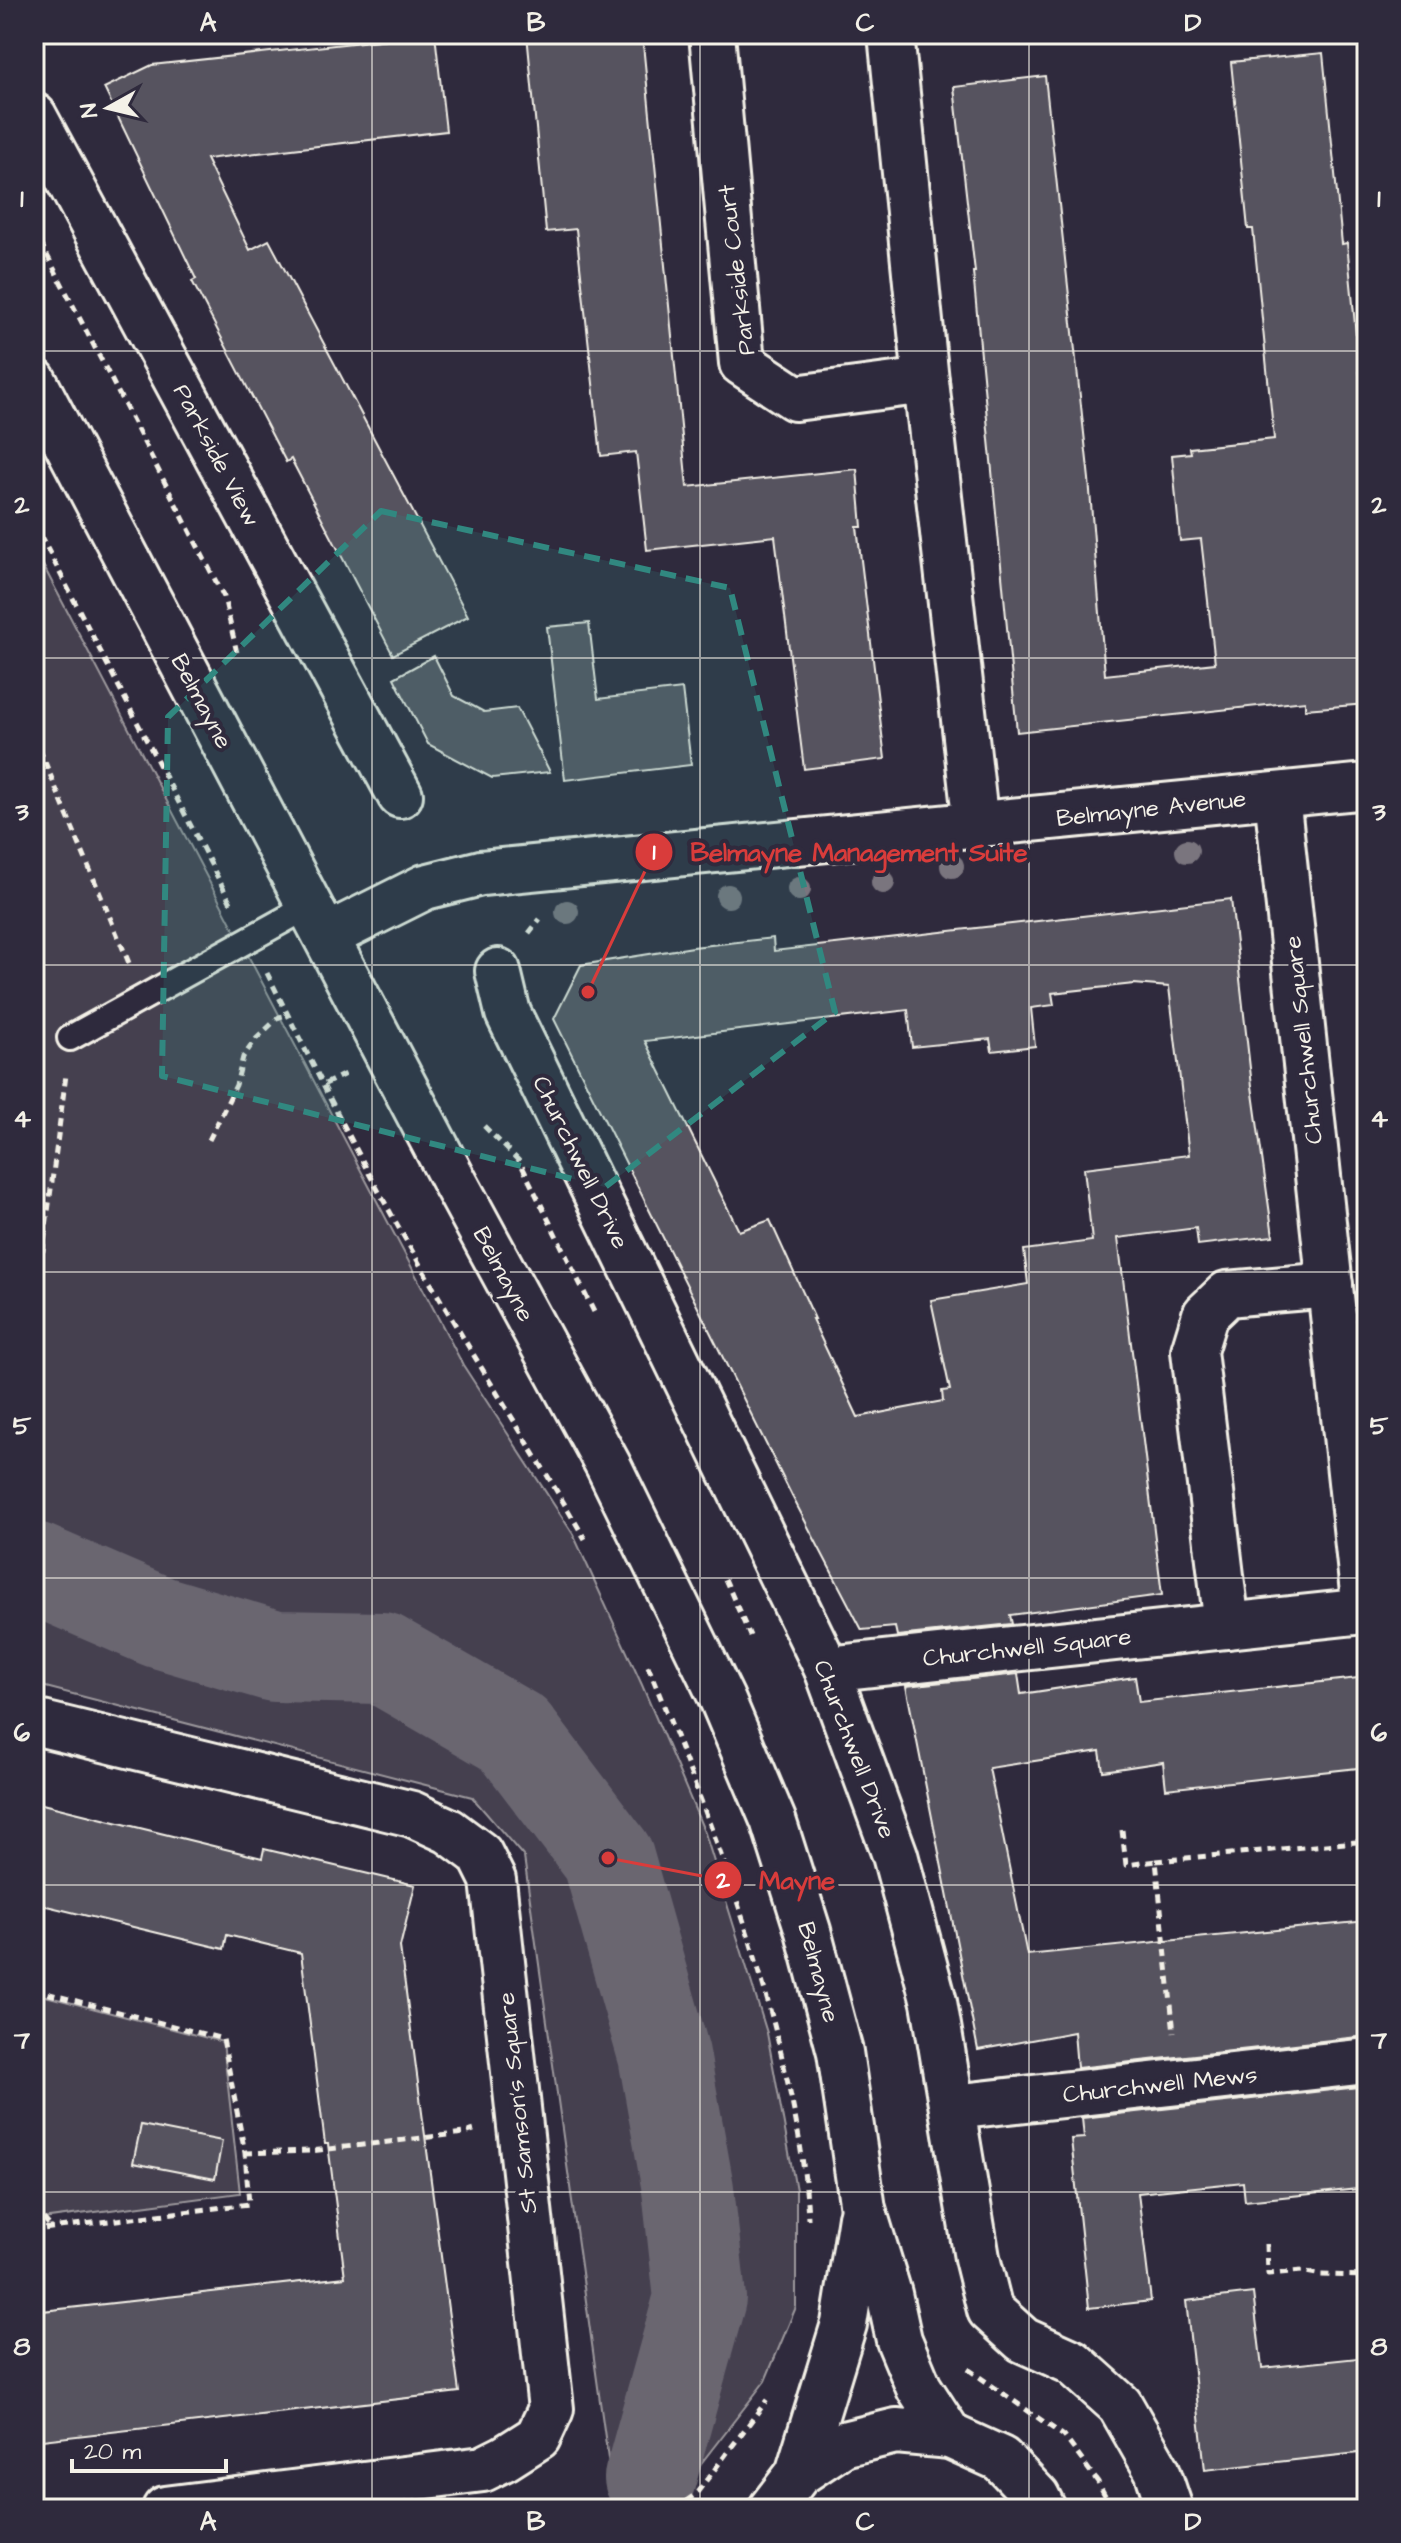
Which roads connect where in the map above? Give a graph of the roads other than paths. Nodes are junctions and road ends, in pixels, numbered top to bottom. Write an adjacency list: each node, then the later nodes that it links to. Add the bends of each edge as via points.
1 (712, 34): 5 (street, Parkside Court, via 742,363 795,398)
2 (891, 34): 5 (street)
3 (34, 116): 7 (street, Parkside View)
4 (34, 381): 10 (street, Belmayne)
5 (926, 381): 9 (street)
6 (1367, 786): 8 (street, Belmayne Avenue)
7 (400, 795)
8 (1277, 796): 9 (street, Belmayne Avenue); 13 (street, Churchwell Square)
9 (976, 826): 10 (street, Belmayne Avenue, via 481,873)
10 (319, 920): 12 (lane, via 249,939); 20 (street, Belmayne, via 608,1465 722,1699 773,1820 799,1903 840,2052)
11 (498, 971): 16 (street, Churchwell Drive, via 508,1013)
12 (70, 1038)
13 (1330, 1285): 14 (street, Churchwell Square); 15 (street, via 1227,1294 1205,1315 1197,1339 1194,1351)
14 (1366, 1611): 15 (street, Churchwell Square)
15 (1227, 1626): 16 (street, Churchwell Square)
16 (827, 1669): 19 (street, Churchwell Drive, via 895,1855 934,2002)
17 (34, 1722): 23 (street, St Samson's Square, via 412,1814 449,1831 480,1854 493,1880 551,2409 538,2437 483,2469)
18 (1367, 2061): 19 (street, Churchwell Mews)
19 (953, 2107): 26 (street, Churchwell Drive, via 990,2310 1023,2340 1072,2362 1120,2405 1157,2470)
20 (863, 2209): 21 (street, Belmayne, via 899,2340 919,2388); 22 (street, Belmayne, via 844,2324)
21 (950, 2436): 22 (street, Belmayne, via 896,2431 843,2444); 25 (street, Belmayne, via 1001,2459)
22 (798, 2474): 24 (street, Belmayne)
23 (165, 2509)
24 (771, 2509)
25 (1043, 2509)
26 (1170, 2509)

